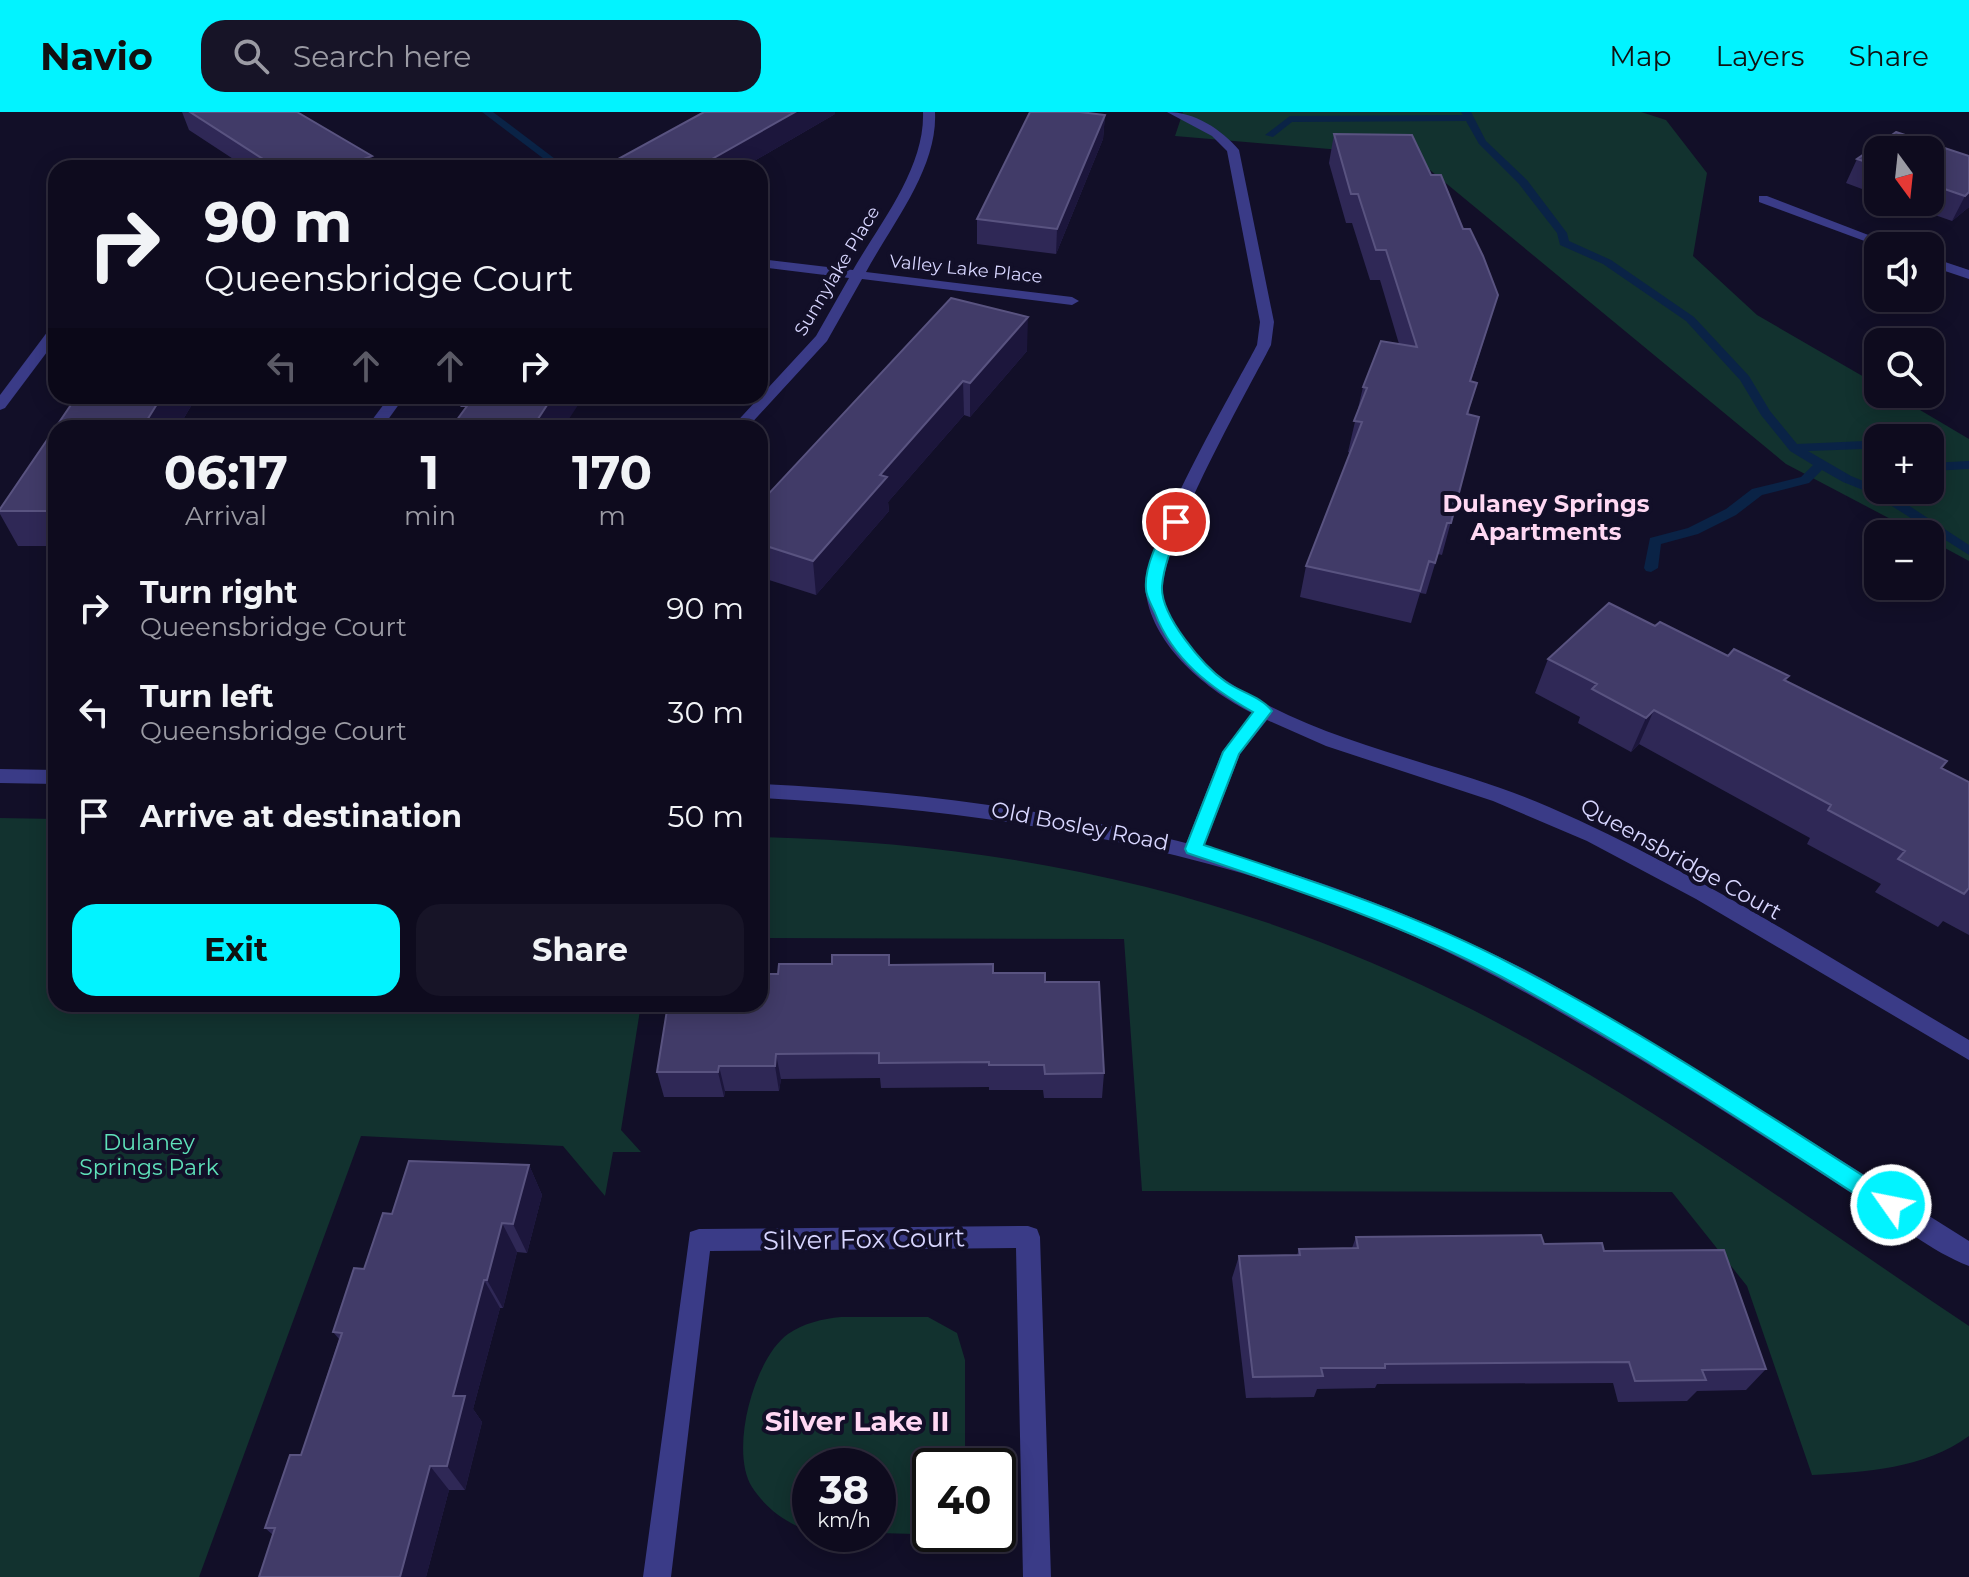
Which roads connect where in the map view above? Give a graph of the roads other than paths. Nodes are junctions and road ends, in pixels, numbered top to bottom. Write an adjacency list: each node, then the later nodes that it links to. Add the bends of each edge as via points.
1 (929, 112): 8 (street, Sunnylake Place, via 930,133 916,171)
2 (1173, 112): 15 (street, Queensbridge Court, via 1216,133 1233,150 1267,322 1264,345 1163,548 1154,589 1168,625 1191,659 1218,685)
3 (1763, 199): 4 (street)
4 (1864, 236)
5 (768, 264): 8 (street, Valley Lake Place)
6 (1944, 266): 7 (street)
7 (1969, 275)
8 (856, 276): 9 (street, Valley Lake Place); 11 (street, Sunnylake Place, via 822,338)
9 (1072, 301)
10 (48, 341): 13 (street)
11 (768, 397)
12 (761, 404): 14 (street, Sunnylake Place)
13 (0, 405)
14 (746, 420)
15 (1264, 711): 19 (street, via 1231,752); 20 (street, Queensbridge Court, via 1537,810 1626,851)
16 (0, 776): 17 (street)
17 (48, 777)
18 (768, 791): 19 (street, Old Bosley Road, via 901,797 1036,814)
19 (1194, 849): 21 (street, Old Bosley Road, via 1352,901 1507,971 1682,1072)
20 (1969, 1051)
21 (1969, 1255)
22 (657, 1577): 23 (street, Silver Fox Court, via 699,1240 1028,1237)
23 (1037, 1577)

